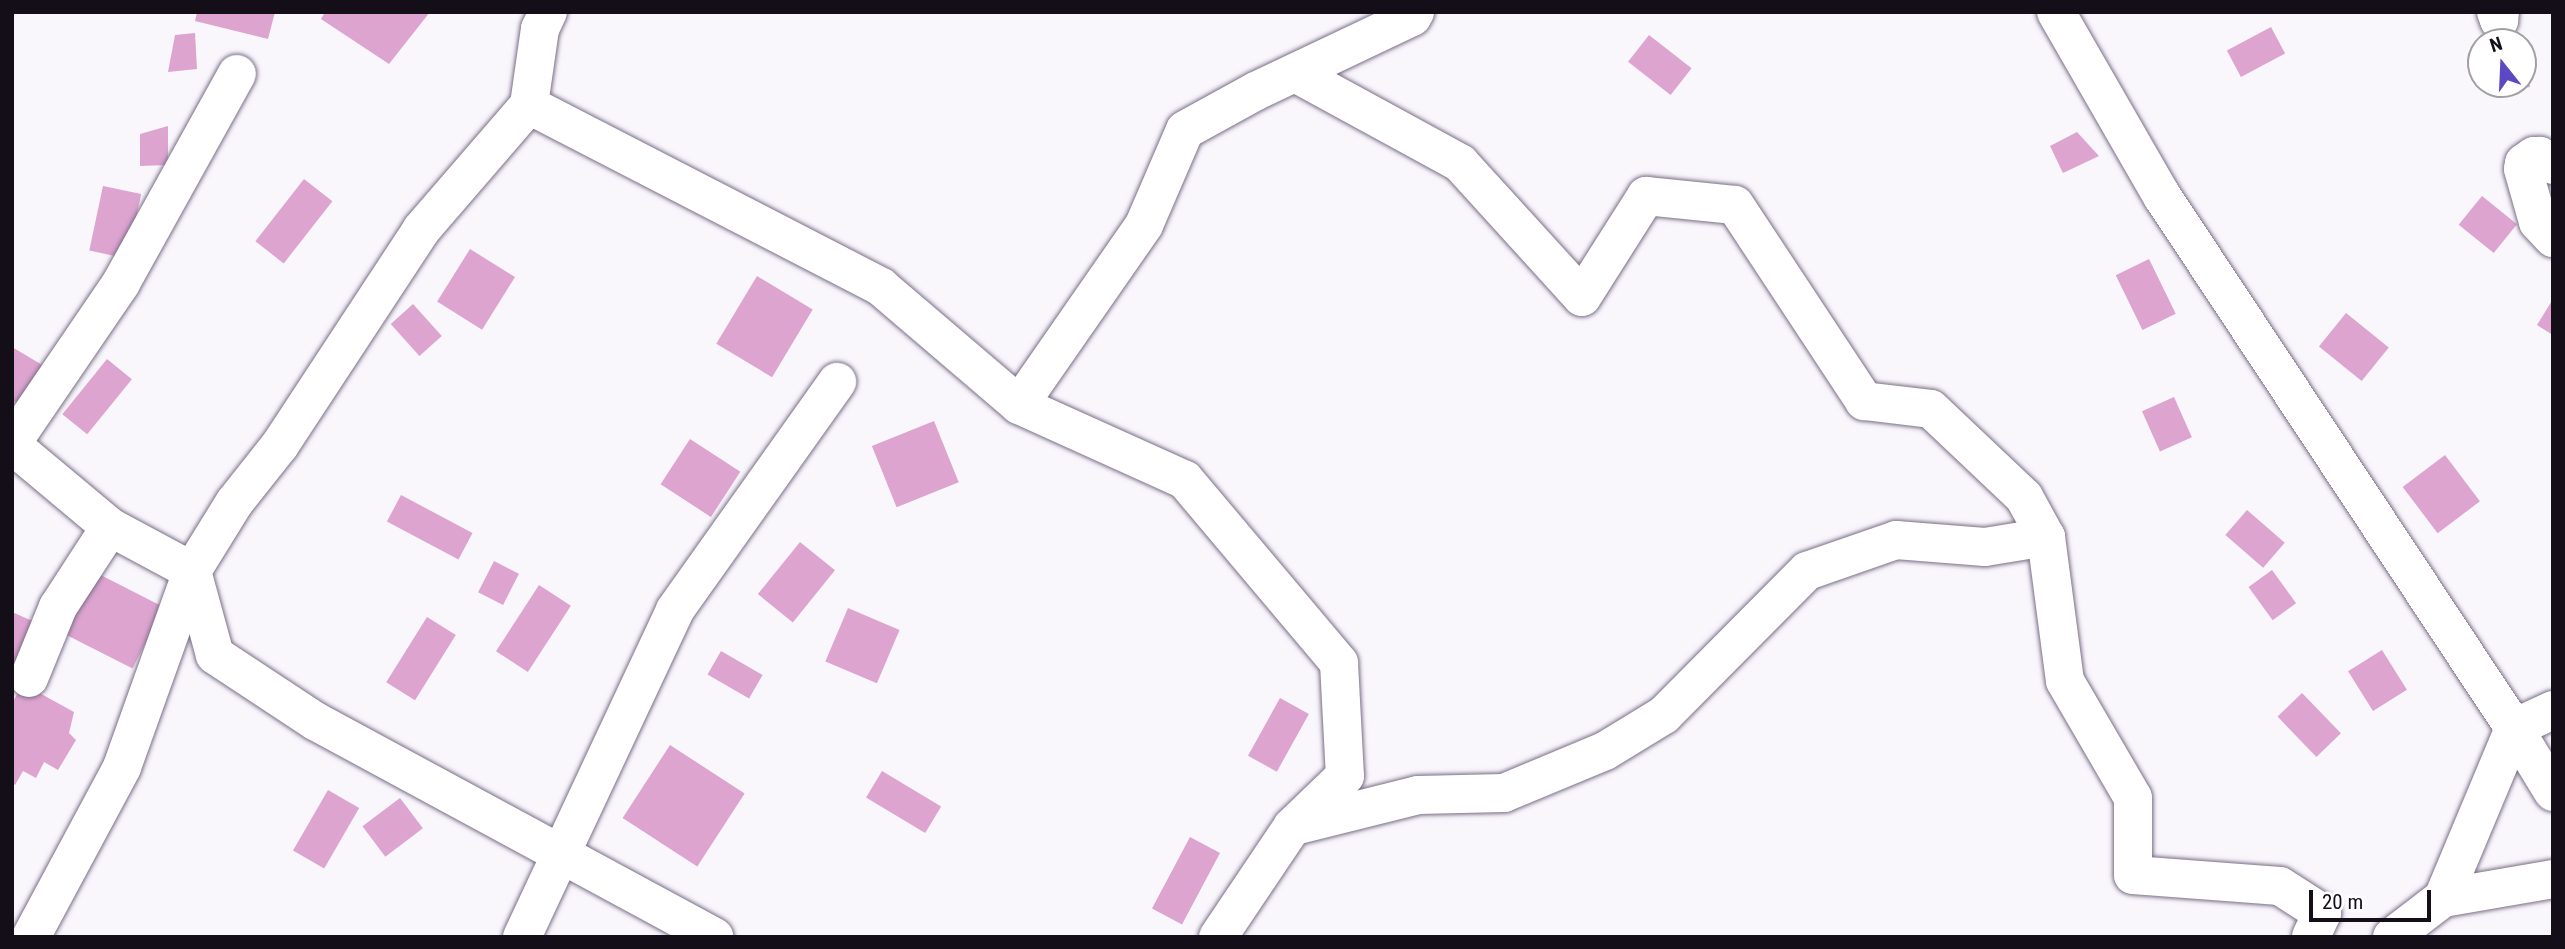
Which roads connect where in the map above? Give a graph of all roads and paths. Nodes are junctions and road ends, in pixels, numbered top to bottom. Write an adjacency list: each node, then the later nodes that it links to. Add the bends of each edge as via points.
1 (548, 12): 6 (street, via 540,29)
2 (1415, 12): 4 (street, via 1412,18)
3 (2056, 12): 17 (street, via 2162,196)
4 (1295, 73): 10 (street, via 1185,130 1144,225); 13 (street, via 1460,163 1582,297 1646,196 1735,205 1864,401 1931,409 2024,498)
5 (237, 74): 11 (street, via 121,283)
6 (529, 106): 10 (street, via 881,287); 14 (street, via 421,230)
7 (2553, 165): 8 (street, via 2534,156 2523,169 2538,222)
8 (2553, 238)
9 (836, 382): 20 (street, via 675,610)
10 (1019, 405): 19 (street, via 1185,480 1339,663 1345,776)
11 (12, 444): 12 (street)
12 (110, 527): 14 (street); 15 (street, via 58,607)
13 (2046, 537): 19 (street, via 1985,547 1896,540 1807,571 1664,715 1605,751 1504,793 1418,795); 27 (street, via 2065,681 2133,798 2133,875 2280,886 2322,913)
14 (192, 571): 20 (street, via 215,654 316,721); 23 (street, via 122,767)
15 (29, 678)
16 (2553, 710): 17 (street)
17 (2514, 728): 18 (street); 22 (street)
18 (2553, 792)
19 (1292, 827): 26 (street)
20 (563, 853): 24 (street); 25 (street)
21 (2553, 879): 22 (street)
22 (2443, 898): 28 (street)
23 (31, 937)
24 (522, 937)
25 (714, 937)
26 (1217, 937)
27 (2311, 937)
28 (2392, 937)

